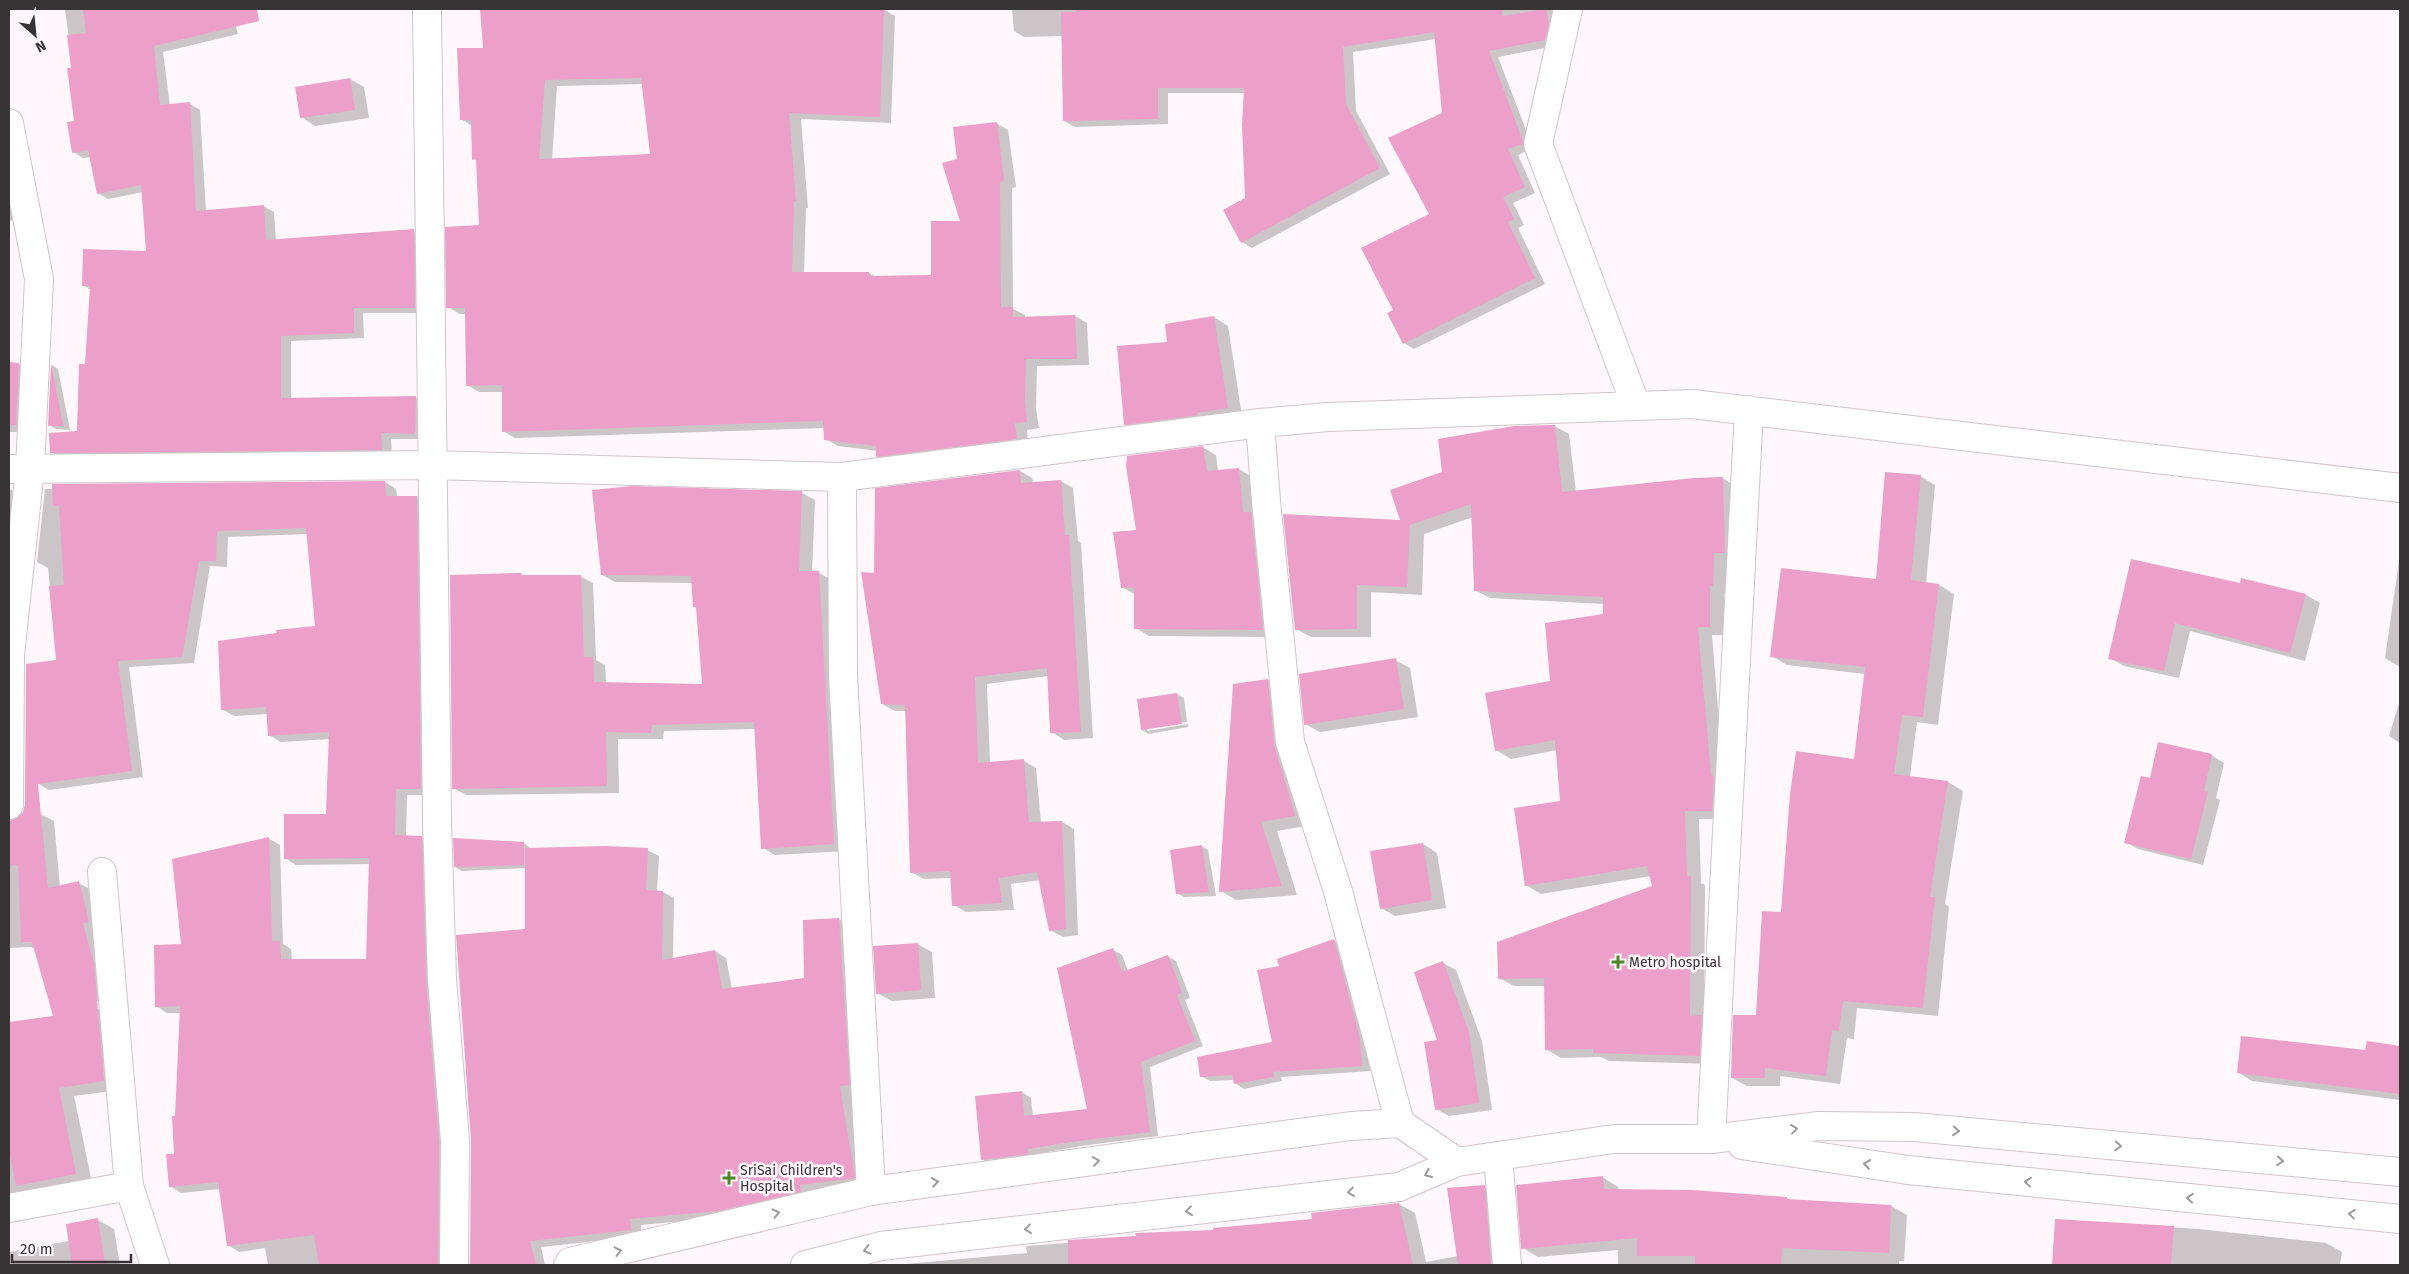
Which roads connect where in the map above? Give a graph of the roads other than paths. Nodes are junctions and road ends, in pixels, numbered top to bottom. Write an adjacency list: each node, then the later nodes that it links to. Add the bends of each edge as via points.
1 (427, 9): 7 (street)
2 (1568, 9): 4 (street, via 1538,144)
3 (9, 123): 8 (street, via 39,279)
4 (1636, 406): 5 (street, via 1692,404); 6 (street, via 1328,417)
5 (1749, 410): 10 (street); 14 (street)
6 (1260, 423): 9 (street); 13 (street, via 1290,742 1337,888)
7 (431, 465): 8 (street); 9 (street); 23 (street, via 442,979 455,1141)
8 (19, 469): 11 (street, via 10,655)
9 (842, 477): 19 (street, via 842,675)
10 (2400, 488)
11 (9, 805)
12 (102, 872): 18 (street)
13 (1400, 1123): 16 (street); 19 (street, one-way to 13)
14 (1711, 1139): 15 (street, via 1614,1139); 17 (street, one-way to 17, via 1819,1126 1914,1127); 21 (street, one-way to 14, via 1908,1170)
15 (1498, 1156): 16 (street); 26 (street)
16 (1458, 1162): 25 (street, one-way to 25, via 1399,1187 881,1246)
17 (2400, 1172)
18 (129, 1186): 20 (street); 22 (street)
19 (871, 1191): 24 (street, one-way to 19)
20 (9, 1208)
21 (2400, 1219)
22 (156, 1265)
23 (454, 1265)
24 (568, 1265)
25 (805, 1265)
26 (1507, 1265)

